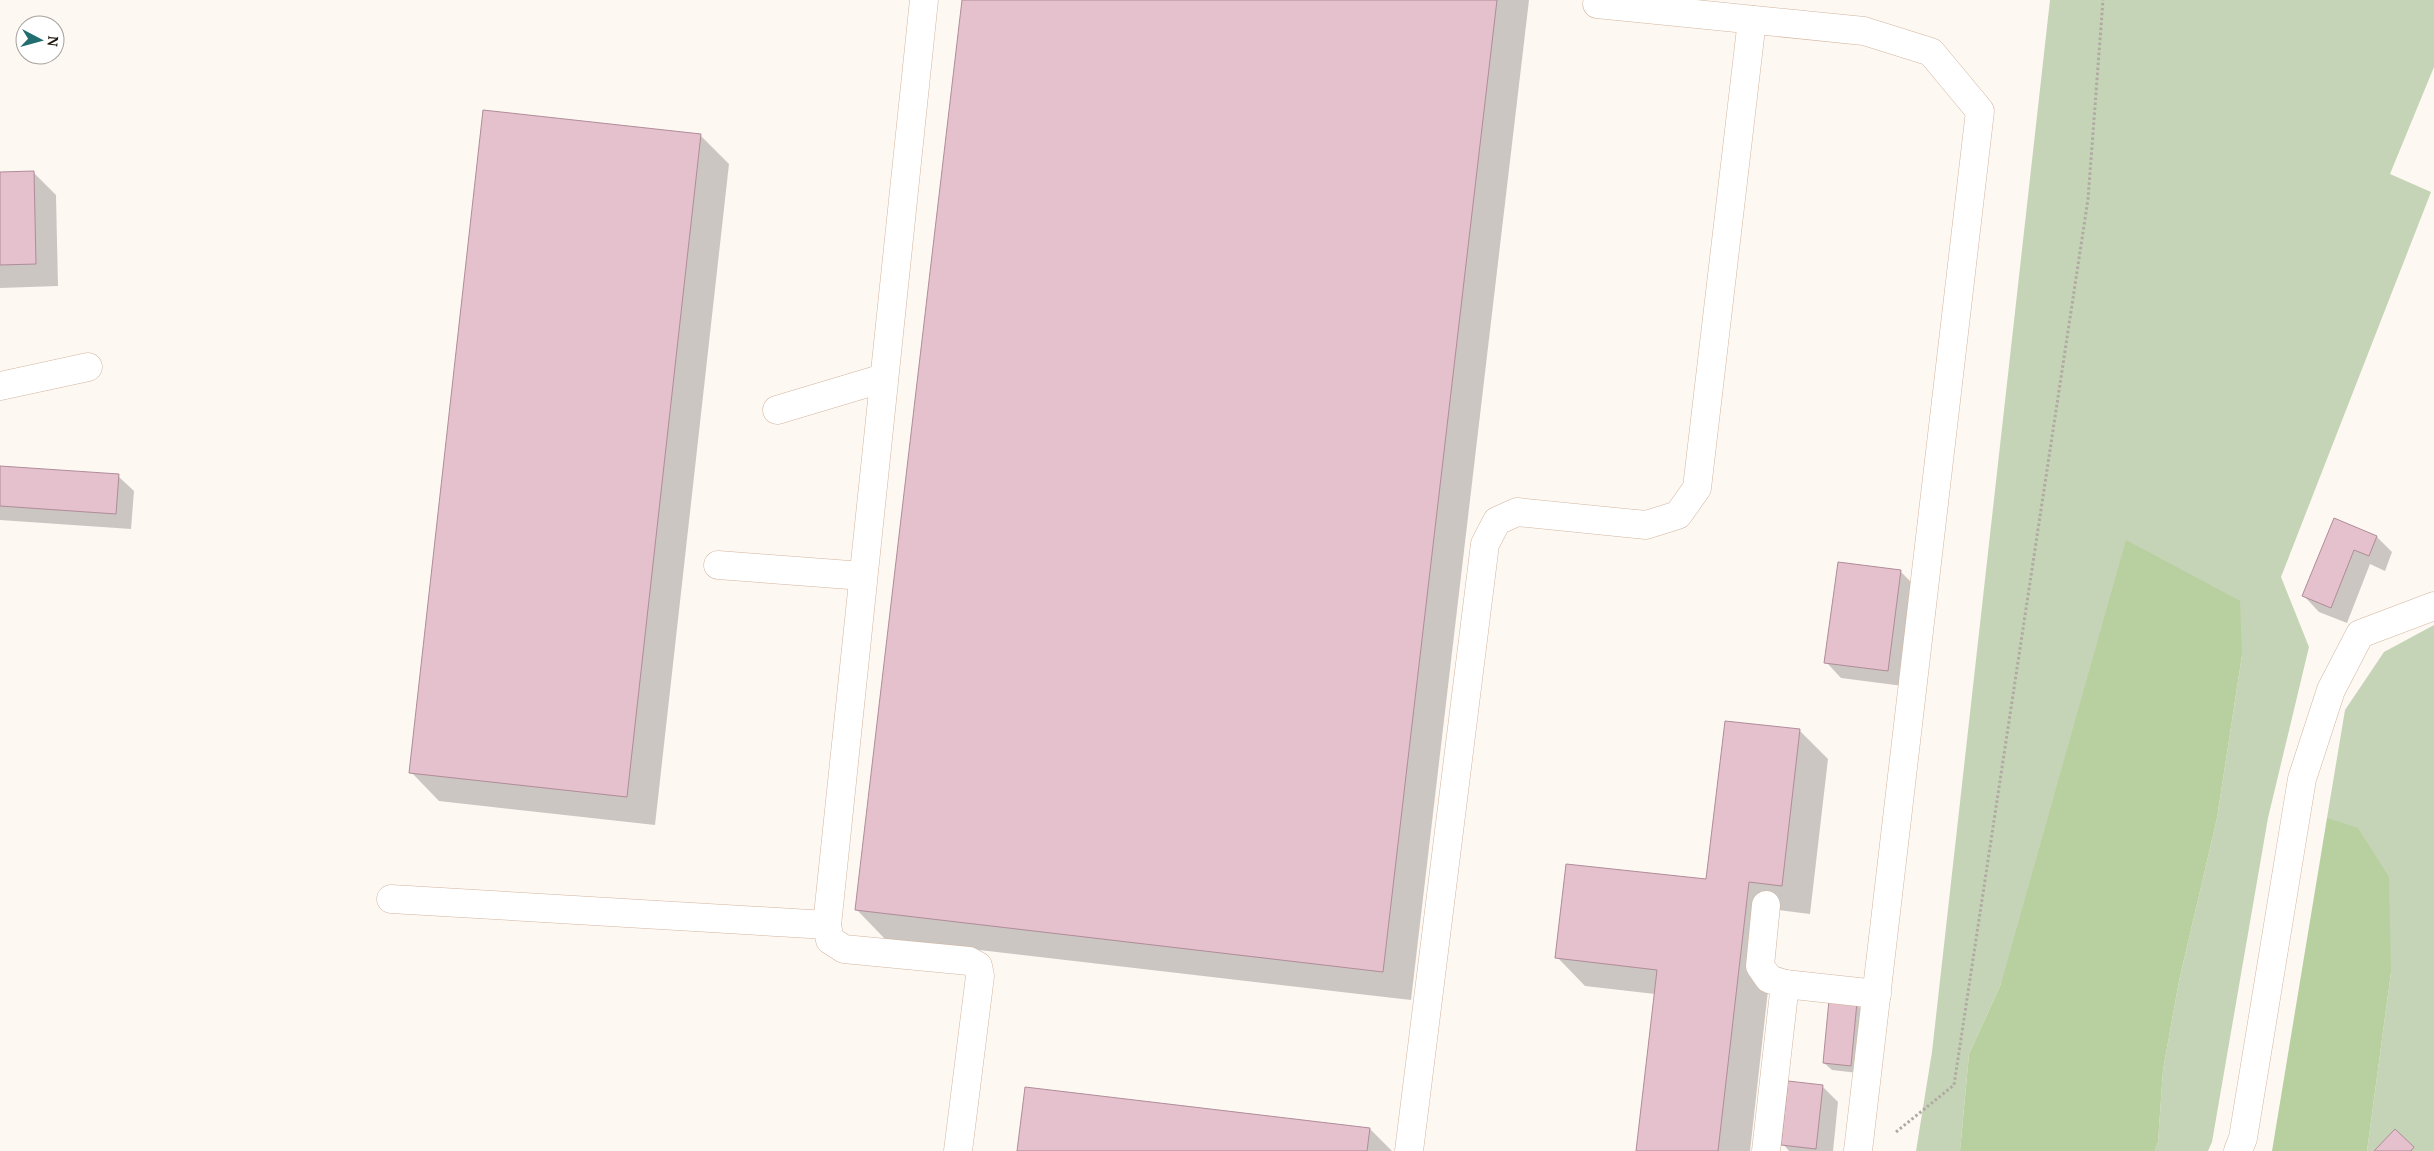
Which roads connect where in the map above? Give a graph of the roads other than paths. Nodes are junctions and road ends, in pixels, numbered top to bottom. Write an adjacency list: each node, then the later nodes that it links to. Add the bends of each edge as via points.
1 (924, 0): 6 (lane)
2 (1597, 4): 3 (lane)
3 (1700, 8): 4 (lane)
4 (1752, 20): 16 (lane, via 1864,31 1931,52 1980,111); 18 (lane, via 1697,488 1678,515 1646,525 1516,512 1496,521 1485,544)
5 (88, 367): 7 (lane)
6 (884, 378): 8 (lane); 10 (lane)
7 (0, 386)
8 (778, 410)
9 (718, 565): 10 (lane)
10 (863, 576): 14 (lane)
11 (2434, 606): 21 (lane, via 2360,634 2331,690 2302,779 2243,1138)
12 (391, 899): 14 (lane)
13 (1766, 905): 15 (lane, via 1760,966 1770,979)
14 (827, 925): 17 (lane, via 830,940 844,949 968,961 978,966 980,976)
15 (1785, 984): 16 (lane); 19 (lane)
16 (1877, 994): 20 (lane)
17 (958, 1151)
18 (1409, 1151)
19 (1766, 1151)
20 (1858, 1151)
21 (2238, 1151)

